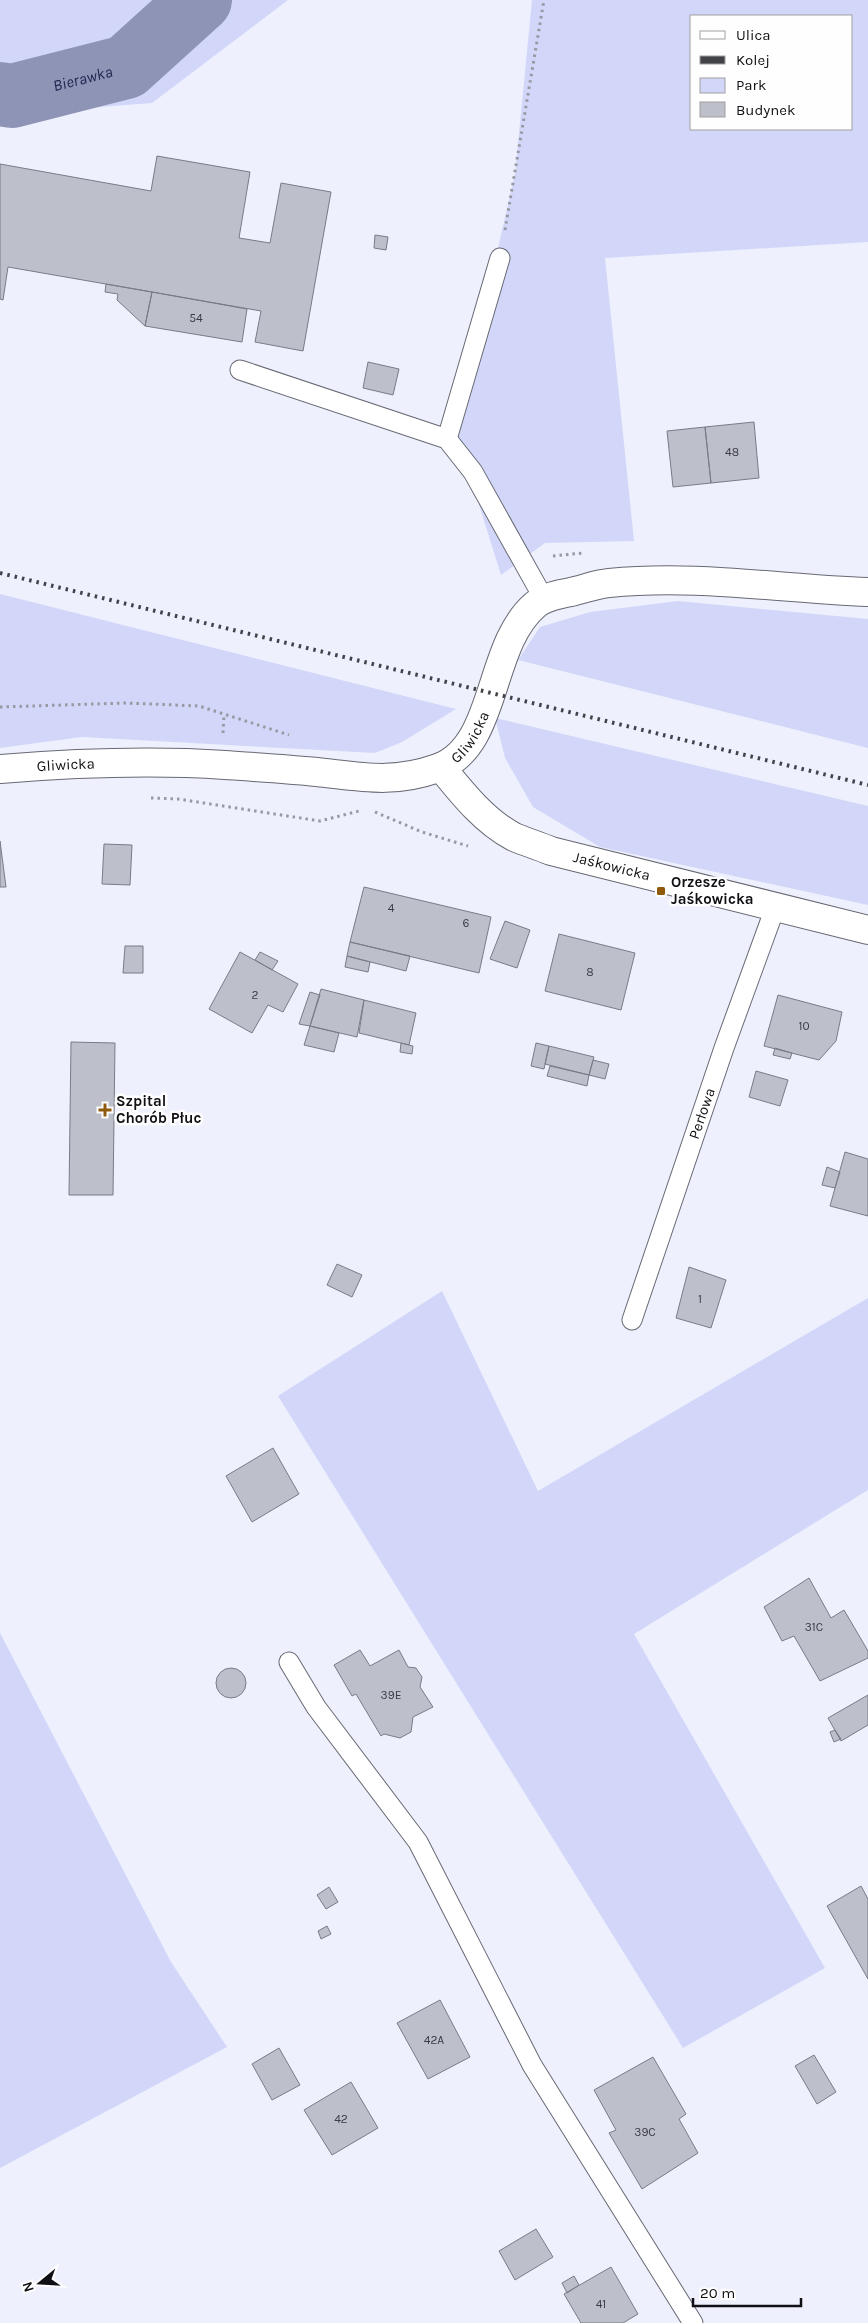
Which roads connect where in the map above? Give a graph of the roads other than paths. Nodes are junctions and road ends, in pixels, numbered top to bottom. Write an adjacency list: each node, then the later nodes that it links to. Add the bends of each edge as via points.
1 (500, 258): 3 (lane)
2 (240, 370): 3 (lane)
3 (447, 439): 5 (lane, via 473,472)
4 (868, 592): 5 (main road, Gliwicka, via 666,580 607,583)
5 (544, 600): 6 (main road, Gliwicka, via 535,605 512,632 485,713 468,744 456,758)
6 (440, 767): 7 (main road, Gliwicka, via 412,776 381,780 212,764 59,764); 8 (main road, Jaśkowicka, via 491,821 514,837 551,851)
7 (0, 769)
8 (776, 908): 9 (main road, Jaśkowicka); 10 (lane, Perłowa, via 724,1048)
9 (868, 930)
10 (632, 1320)
11 (290, 1662): 12 (lane, via 316,1707 418,1842 532,2065)
12 (692, 2323)

